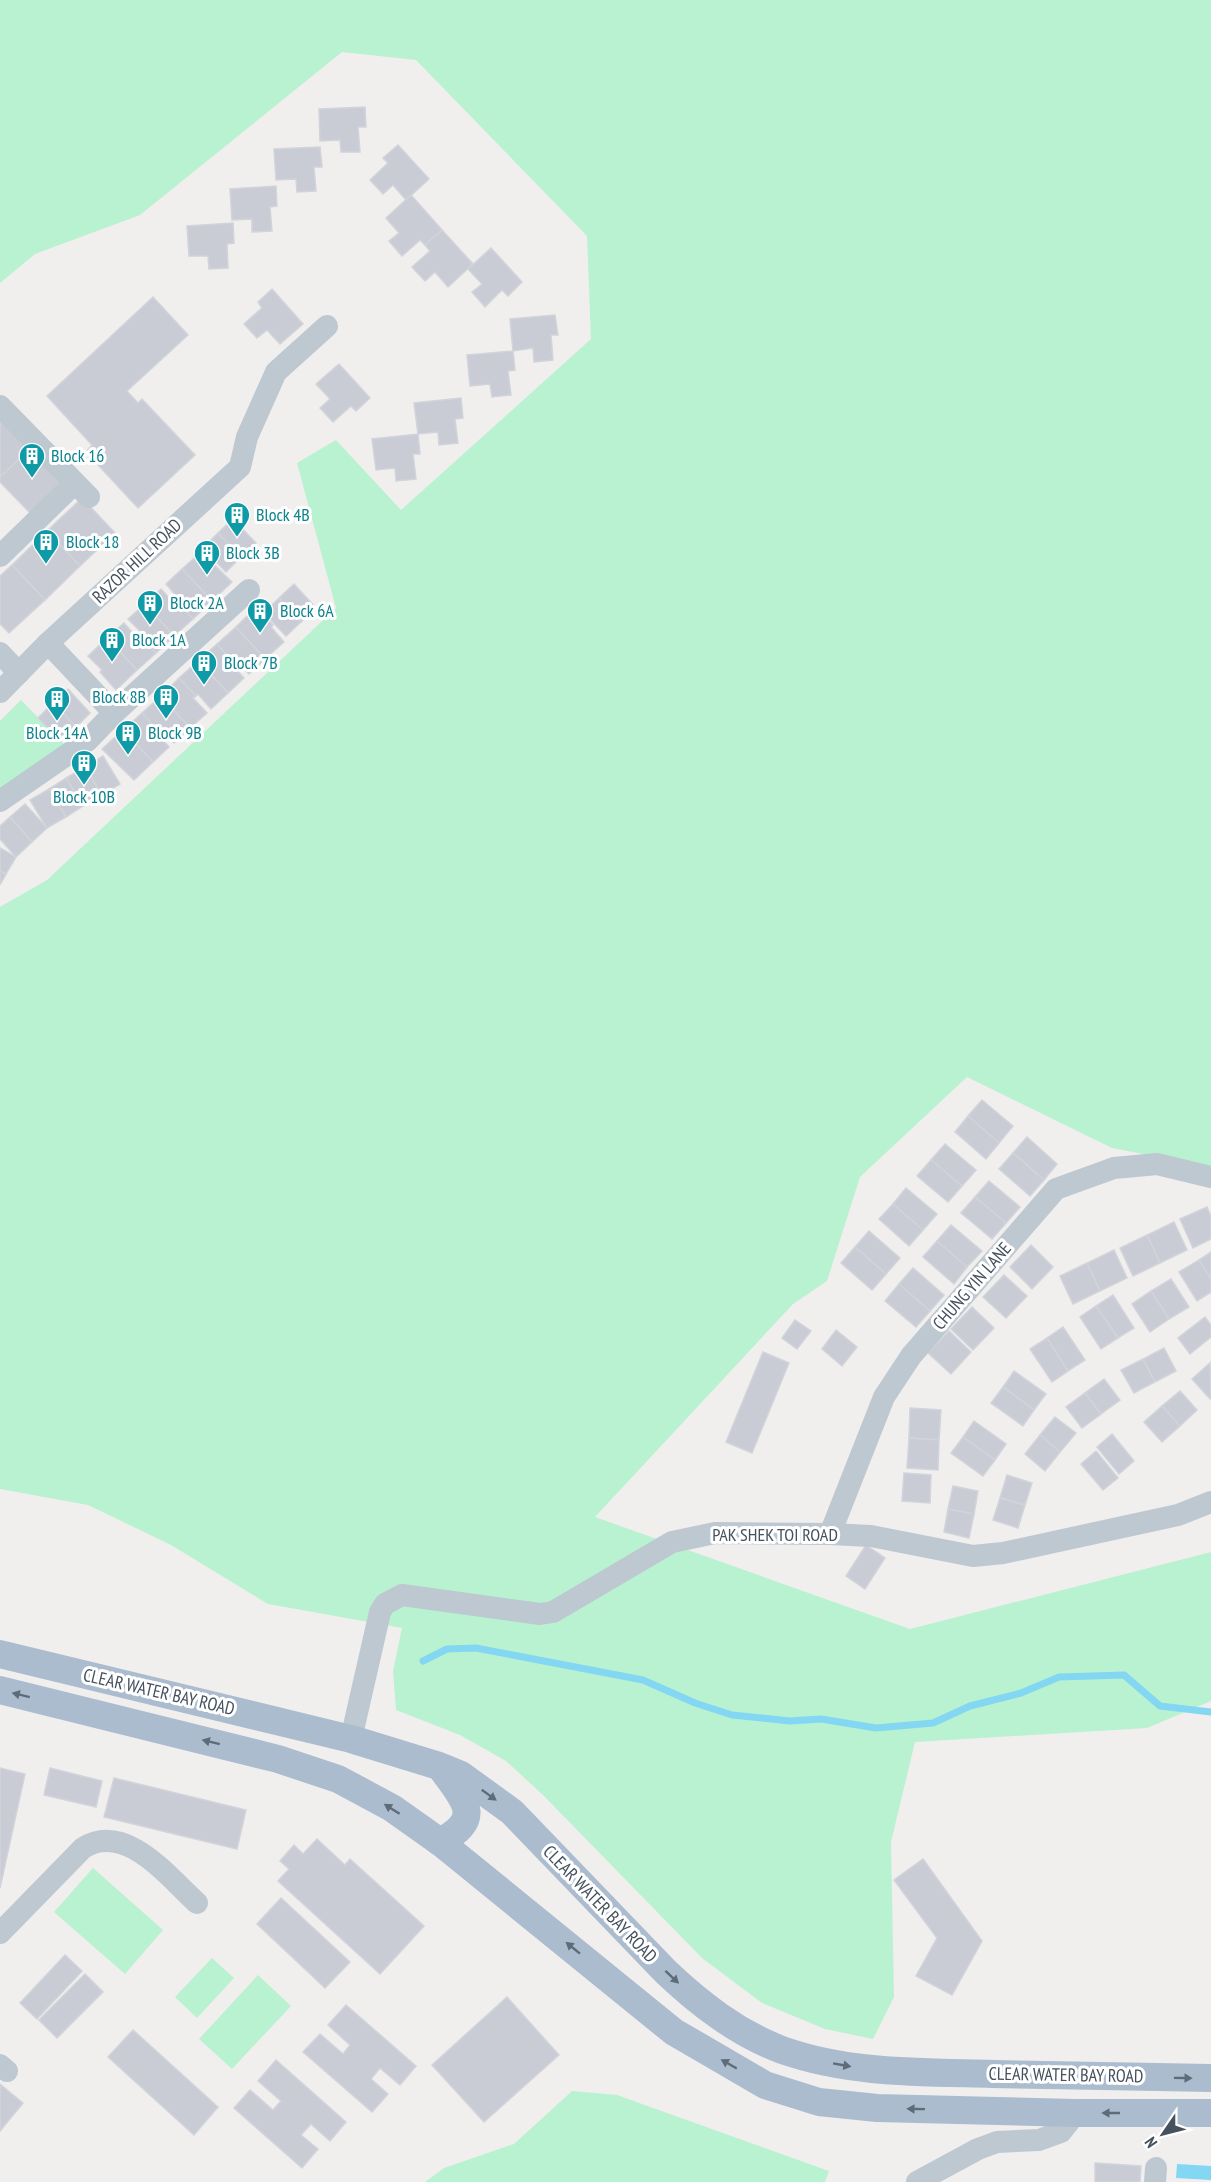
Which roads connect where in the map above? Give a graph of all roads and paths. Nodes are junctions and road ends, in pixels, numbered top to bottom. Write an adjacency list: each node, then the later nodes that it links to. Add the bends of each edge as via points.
1 (327, 326): 5 (street, RAZOR HILL ROAD, via 276,372 247,437 240,466)
2 (0, 406): 3 (street, via 82,490)
3 (0, 556)
4 (249, 590): 9 (street)
5 (48, 643): 7 (street, RAZOR HILL ROAD); 9 (street)
6 (0, 653): 7 (street)
7 (19, 673): 8 (street, RAZOR HILL ROAD)
8 (0, 692)
9 (114, 713): 10 (street, via 87,741)
10 (0, 801)
11 (1211, 1177): 13 (street, CHUNG YIN LANE, via 1157,1164 1114,1168 1056,1189 910,1356 884,1397)
12 (1211, 1502): 13 (street, PAK SHEK TOI ROAD, via 1178,1515 973,1556 871,1536)
13 (830, 1534): 16 (street, PAK SHEK TOI ROAD, via 715,1533 672,1542 553,1612 540,1614 402,1595 385,1604 380,1612)
14 (0, 1654): 16 (main road, CLEAR WATER BAY ROAD)
15 (0, 1690): 18 (main road, CLEAR WATER BAY ROAD, one-way to 15, via 392,1808 338,1779 278,1759)
16 (351, 1738): 17 (main road, CLEAR WATER BAY ROAD)
17 (439, 1766): 18 (main road, via 466,1802 462,1827); 21 (main road, CLEAR WATER BAY ROAD, one-way to 21, via 461,1775 512,1812 691,1995 739,2029 780,2049 822,2062 880,2070)
18 (440, 1842): 22 (main road, CLEAR WATER BAY ROAD, one-way to 18, via 819,2103 765,2085 674,2032)
19 (197, 1903): 20 (street, via 136,1848 122,1842 95,1843 83,1848)
20 (2, 1929)
21 (1211, 2078)
22 (1076, 2113): 23 (main road, CLEAR WATER BAY ROAD, one-way to 22); 24 (street, via 1061,2132 1039,2140 997,2142)
23 (1211, 2113)
24 (917, 2182)

